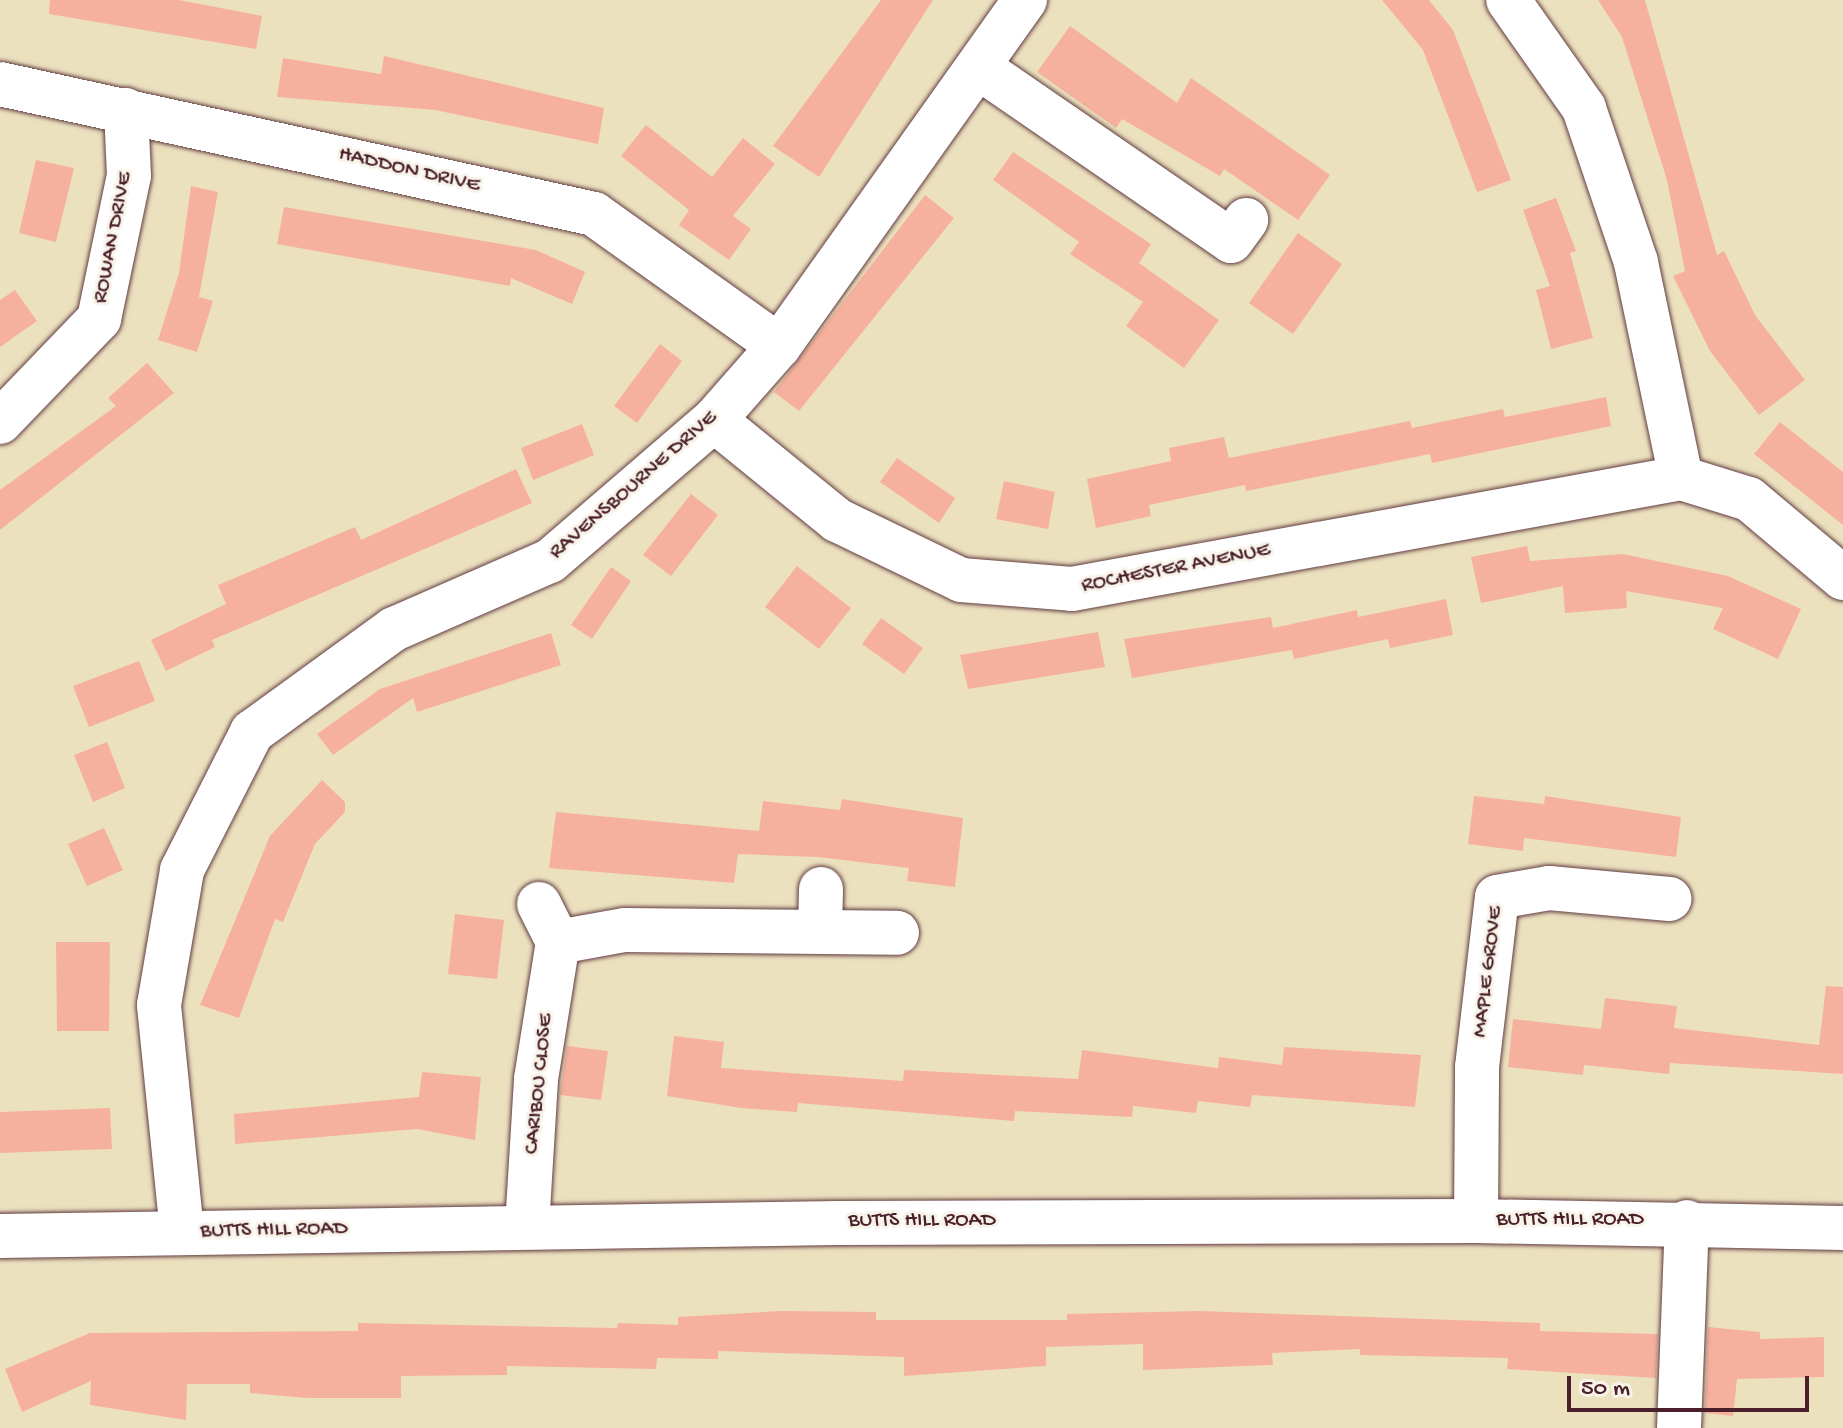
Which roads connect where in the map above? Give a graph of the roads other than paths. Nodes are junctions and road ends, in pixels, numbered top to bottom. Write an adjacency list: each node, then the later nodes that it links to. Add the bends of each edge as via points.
1 (1025, 0): 3 (street, RAVENSBOURNE DRIVE)
2 (1508, 0): 10 (street, via 1584,108 1636,262)
3 (981, 69): 6 (street); 7 (street, RAVENSBOURNE DRIVE)
4 (0, 84): 5 (street, HADDON DRIVE)
5 (126, 110): 7 (street, HADDON DRIVE, via 594,214); 9 (street, ROWAN DRIVE, via 129,176 99,319)
6 (1230, 242)
7 (779, 346): 8 (street, RAVENSBOURNE DRIVE)
8 (714, 420): 10 (street, ROCHESTER AVENUE, via 837,520 961,580 1072,589); 20 (street, RAVENSBOURNE DRIVE, via 550,561 394,629 252,732 182,870 159,1005)
9 (0, 422)
10 (1681, 478): 11 (street, ROCHESTER AVENUE, via 1749,499)
11 (1843, 578)
12 (1670, 899): 16 (street, MAPLE GROVE, via 1549,888 1497,897 1477,1067)
13 (539, 904): 15 (street)
14 (897, 933): 15 (street, via 820,910)
15 (558, 942): 18 (street, CARIBOU CLOSE, via 536,1079)
16 (1476, 1221): 17 (street, BUTTS HILL ROAD); 18 (street, BUTTS HILL ROAD)
17 (1687, 1222): 19 (street, BUTTS HILL ROAD); 22 (street)
18 (527, 1227): 20 (street, BUTTS HILL ROAD)
19 (1843, 1228)
20 (182, 1232): 21 (street, BUTTS HILL ROAD)
21 (0, 1236)
22 (1679, 1428)

